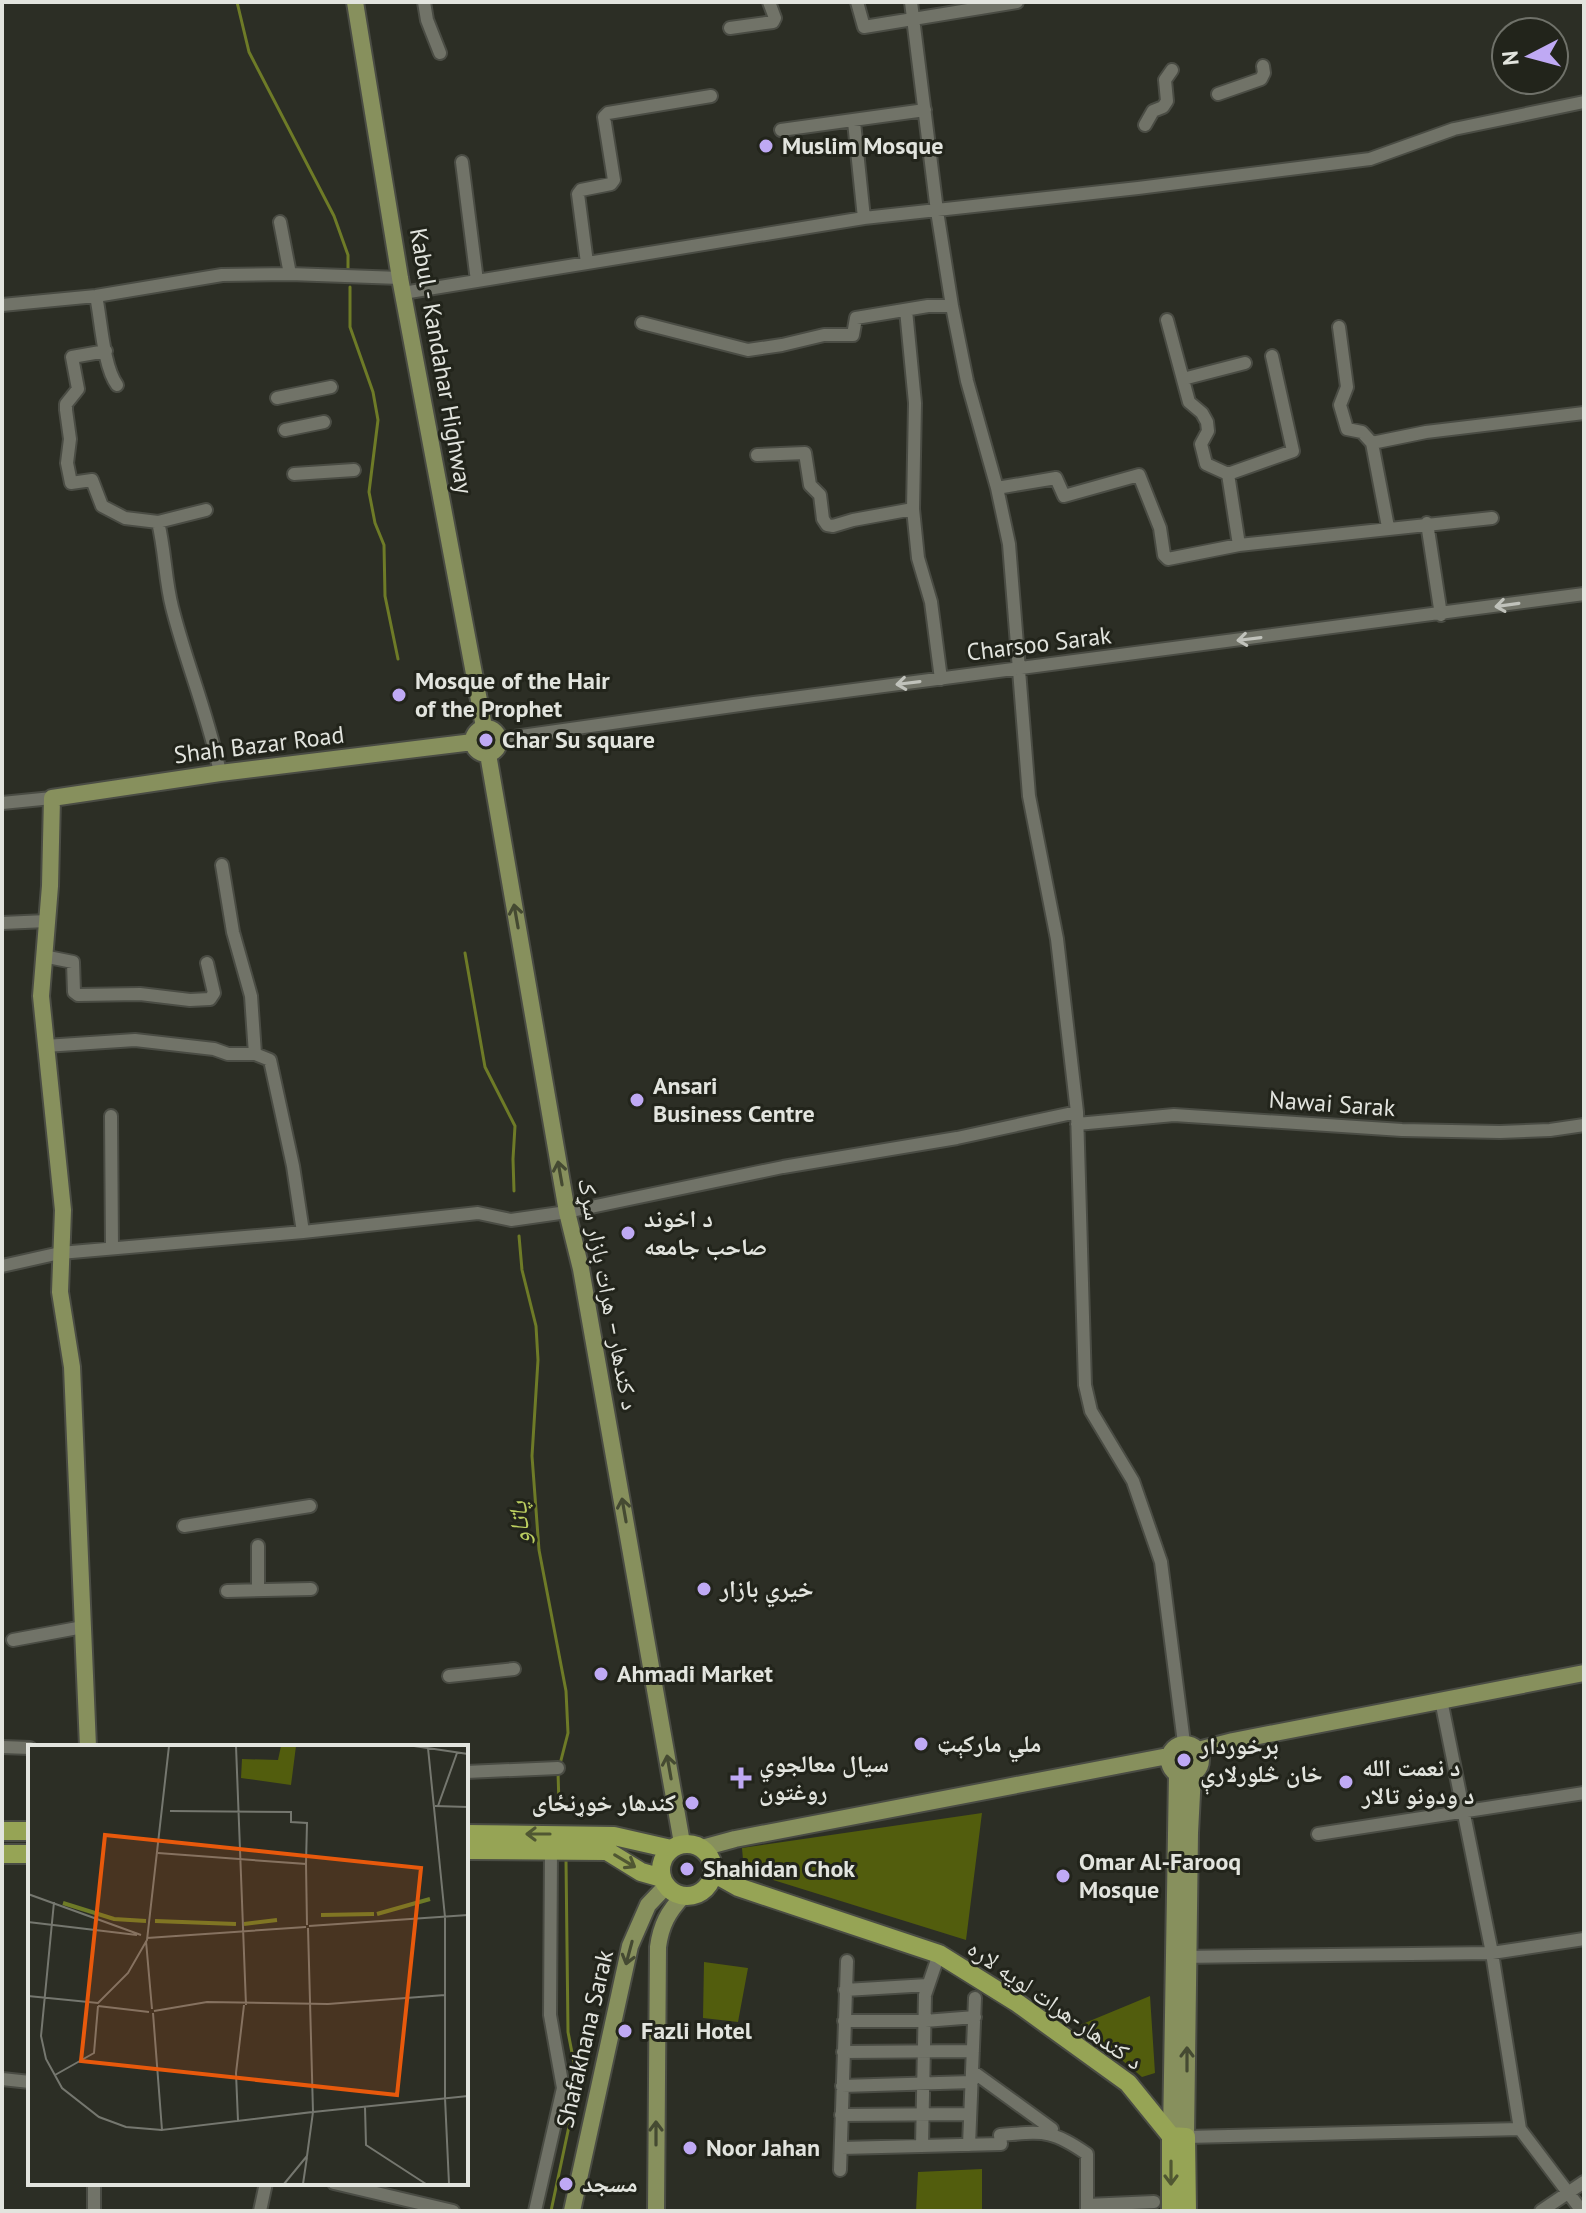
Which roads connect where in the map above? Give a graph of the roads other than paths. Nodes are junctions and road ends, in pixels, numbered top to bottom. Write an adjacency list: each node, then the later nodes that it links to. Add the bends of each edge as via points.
1 (355, 2): 26 (main road, Kabul - Kandahar Highway)
2 (424, 2): 9 (street)
3 (769, 2): 8 (street, via 773,22)
4 (857, 2): 7 (street, via 864,27)
5 (911, 2): 7 (street)
6 (1017, 2): 7 (street)
7 (914, 19): 15 (street)
8 (730, 28)
9 (440, 53)
10 (1263, 66): 12 (street, via 1261,79)
11 (1172, 70): 17 (street, via 1165,80 1167,101)
12 (1218, 94)
13 (711, 96): 23 (street, via 604,117 614,180 578,194)
14 (1584, 102): 20 (street, via 1454,129 1370,159)
15 (925, 110): 16 (street); 20 (street)
16 (854, 122): 18 (street); 21 (street)
17 (1145, 125)
18 (781, 130)
19 (462, 162): 25 (street)
20 (937, 211): 21 (street); 29 (street)
21 (864, 218): 23 (street)
22 (280, 222): 24 (street)
23 (587, 263): 25 (street)
24 (290, 274): 26 (street); 27 (street, via 222,275)
25 (477, 281): 26 (street)
26 (402, 286): 61 (main road, Kabul - Kandahar Highway)
27 (96, 296): 28 (street); 34 (street)
28 (2, 305)
29 (952, 306): 30 (street); 49 (street)
30 (906, 310): 32 (street, via 856,318 853,335 824,335 748,350); 50 (street, via 915,403)
31 (1167, 320): 37 (street)
32 (642, 323)
33 (1339, 327): 44 (street, via 1347,387 1340,405 1347,429 1362,432)
34 (106, 351): 38 (street); 53 (street, via 72,357 78,389 66,404 71,483 92,480 102,506 125,518)
35 (1272, 356): 48 (street, via 1293,451)
36 (1245, 363): 37 (street)
37 (1183, 379): 48 (street, via 1189,402 1207,422 1201,444 1206,464)
38 (117, 385)
39 (331, 387): 40 (street)
40 (277, 398)
41 (1584, 413): 44 (street)
42 (324, 422): 43 (street)
43 (285, 430)
44 (1372, 443): 55 (street)
45 (757, 455): 50 (street, via 805,453 810,485 820,495 827,525)
46 (354, 470): 47 (street)
47 (294, 474)
48 (1228, 474): 56 (street)
49 (997, 488): 56 (street, via 1056,478 1064,496 1139,475 1160,528 1165,558); 59 (street, via 1009,544)
50 (913, 509): 60 (street)
51 (206, 510): 53 (street)
52 (1492, 518): 54 (street)
53 (158, 522): 65 (street, via 171,604)
54 (1427, 523): 55 (street); 58 (street)
55 (1388, 527): 56 (street)
56 (1239, 545)
57 (1584, 594): 58 (street, Charsoo Sarak, one-way to 58)
58 (1441, 615): 59 (street, Charsoo Sarak, one-way to 59)
59 (1020, 668): 60 (street, Charsoo Sarak); 76 (street, via 1029,796 1057,939)
60 (941, 679): 62 (street, Charsoo Sarak, one-way to 62)
61 (484, 727): 62 (main road); 63 (main road)
62 (499, 739): 64 (main road, via 497,749)
63 (473, 742): 64 (main road, via 479,753); 65 (main road, Shah Bazar Road)
64 (488, 754): 78 (main road, د کندهار – هرات بازار سړک, one-way to 64)
65 (220, 773): 66 (main road, Shah Bazar Road)
66 (52, 798): 67 (street); 69 (main road)
67 (2, 803)
68 (222, 865): 74 (street, via 251,996)
69 (47, 921): 70 (street); 71 (main road)
70 (2, 923)
71 (43, 956): 72 (street, via 73,962 78,995 190,1000 210,999 214,993); 73 (main road)
72 (207, 963)
73 (45, 1046): 74 (street, via 135,1040); 81 (main road, via 63,1210)
74 (255, 1054): 79 (street, via 270,1060)
75 (111, 1116): 80 (street)
76 (1077, 1118): 77 (street, Nawai Sarak, via 1174,1115 1500,1132); 78 (street, Nawai Sarak, via 783,1167); 97 (street, via 1085,1385 1091,1411 1133,1481 1161,1562)
77 (1584, 1125)
78 (567, 1212): 79 (street, Nawai Sarak, via 511,1220 478,1213); 109 (main road, د کندهار – هرات بازار سړک, one-way to 78, via 581,1269)
79 (303, 1232): 80 (street, Nawai Sarak)
80 (112, 1248): 81 (street, Nawai Sarak)
81 (60, 1253): 82 (street, Nawai Sarak); 89 (main road, via 60,1292 72,1367)
82 (2, 1266)
83 (310, 1506): 84 (street)
84 (184, 1526)
85 (258, 1546): 86 (street)
86 (258, 1589): 87 (street); 88 (street)
87 (311, 1589)
88 (227, 1591)
89 (83, 1627): 90 (street); 95 (main road)
90 (13, 1640)
91 (514, 1669): 93 (street)
92 (1584, 1673): 94 (main road)
93 (449, 1676)
94 (1441, 1700): 97 (main road); 104 (street)
95 (88, 1745)
96 (2, 1747): 98 (street)
97 (1191, 1747): 99 (main road, via 1174,1747); 102 (main road, via 1200,1766)
98 (28, 1748)
99 (1168, 1756): 102 (main road, via 1170,1767); 110 (main road)
100 (558, 1768): 101 (street)
101 (468, 1772)
102 (1185, 1774): 121 (main road)
103 (1584, 1793): 104 (street)
104 (1464, 1813): 108 (street); 119 (street)
105 (2, 1831): 106 (highway)
106 (28, 1831)
107 (468, 1834): 109 (highway, one-way to 107, via 614,1836)
108 (1318, 1834)
109 (676, 1846): 110 (highway); 116 (highway, via 661,1862)
110 (702, 1848): 115 (highway)
111 (468, 1850): 112 (highway)
112 (551, 1850): 116 (highway, one-way to 116, via 607,1851); 157 (street, via 550,2015 563,2088)
113 (2, 1854): 114 (highway)
114 (28, 1854)
115 (713, 1873): 117 (highway, via 703,1891); 120 (highway, د کندهار-هرات لويه لاره, via 738,1887)
116 (664, 1882): 117 (highway); 158 (main road, Shafakhana Sarak, one-way to 158, via 630,1946)
117 (683, 1896): 159 (main road, one-way to 117, via 658,1947 665,1919)
118 (1584, 1939): 119 (street)
119 (1492, 1953): 121 (street); 141 (street)
120 (939, 1954): 123 (street); 142 (highway, د کندهار-هرات لويه لاره, via 1128,2083)
121 (1180, 1957): 142 (main road)
122 (847, 1961): 124 (street)
123 (928, 1985): 124 (street); 128 (street)
124 (845, 1990): 127 (street)
125 (975, 1998): 126 (street)
126 (975, 2017): 128 (street); 129 (street)
127 (844, 2021): 128 (street); 130 (street)
128 (925, 2021): 131 (street)
129 (973, 2051): 131 (street); 132 (street)
130 (843, 2052): 131 (street); 136 (street)
131 (924, 2052): 135 (street)
132 (972, 2076): 135 (street); 137 (street); 140 (street)
133 (2, 2079): 134 (street)
134 (28, 2082)
135 (923, 2084): 136 (street); 139 (street)
136 (842, 2086): 138 (street)
137 (970, 2114): 139 (street); 143 (street)
138 (841, 2115): 139 (street); 145 (street)
139 (923, 2115): 144 (street)
140 (1052, 2129)
141 (1520, 2129): 142 (street); 151 (street)
142 (1179, 2136): 152 (highway, one-way to 152); 160 (highway)
143 (969, 2145): 144 (street); 153 (street, via 1001,2144 1000,2135 1046,2132 1059,2137 1087,2154)
144 (922, 2146): 145 (street)
145 (841, 2148): 146 (street)
146 (840, 2170)
147 (1584, 2182): 151 (street)
148 (94, 2185): 154 (street)
149 (266, 2185): 155 (street)
150 (342, 2185): 156 (street)
151 (1569, 2191): 161 (street); 162 (street)
152 (1162, 2207): 153 (street)
153 (1087, 2208)
154 (94, 2211)
155 (260, 2211)
156 (453, 2211)
157 (535, 2211)
158 (572, 2211)
159 (656, 2211)
160 (1187, 2211)
161 (1541, 2211)
162 (1582, 2211)

